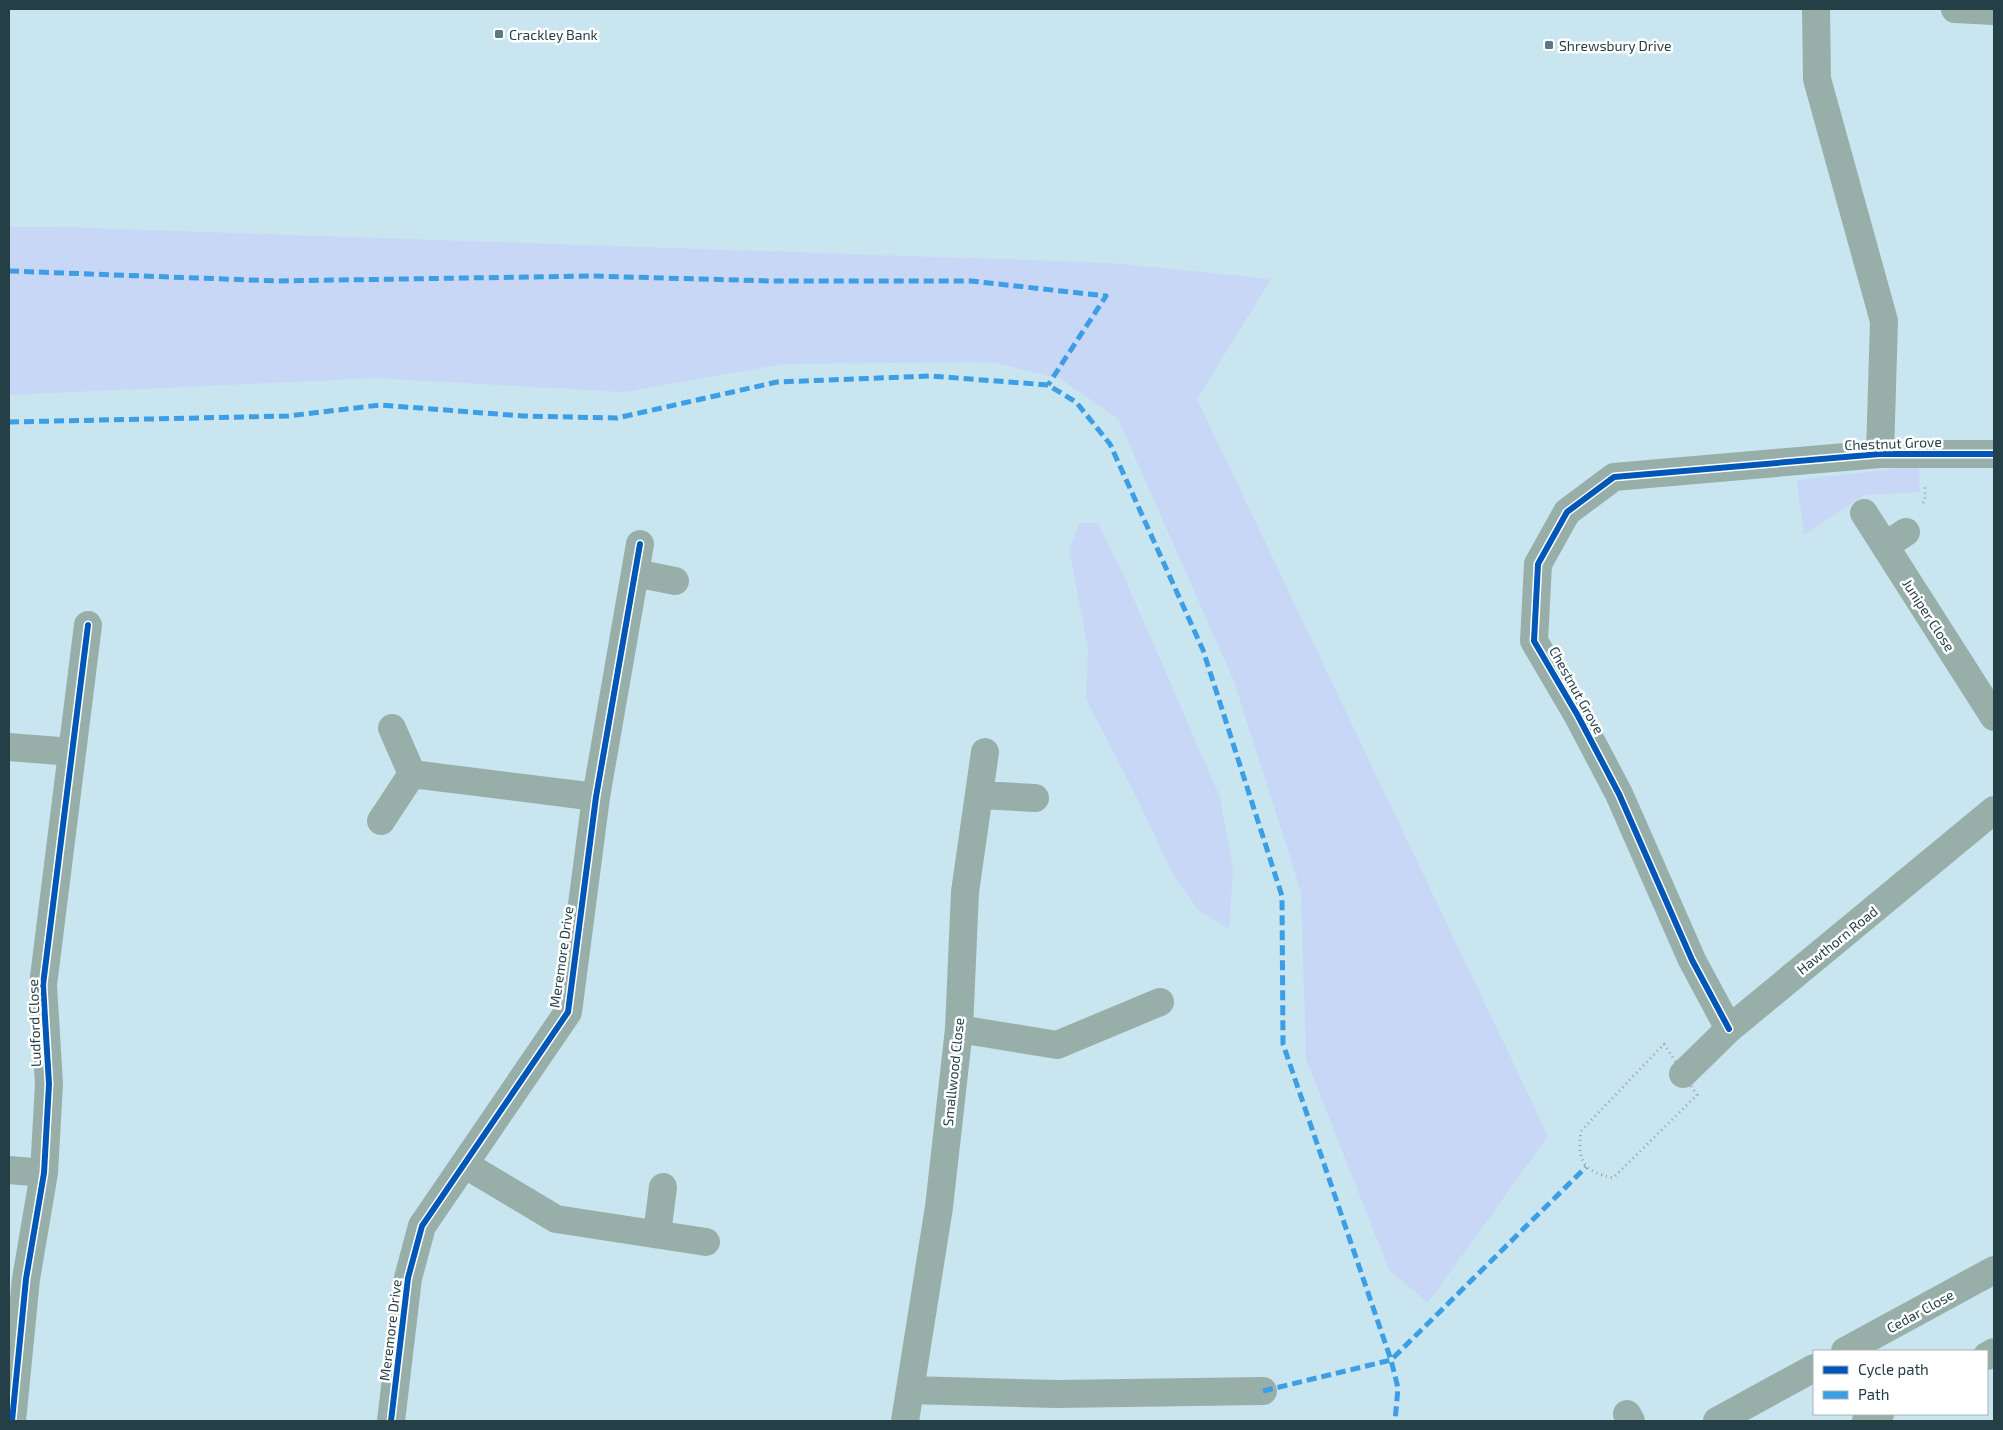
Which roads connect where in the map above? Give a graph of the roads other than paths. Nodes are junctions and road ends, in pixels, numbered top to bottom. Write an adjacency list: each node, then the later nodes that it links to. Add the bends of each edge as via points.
1 (1816, 9): 4 (street, Chestnut Grove, via 1817,79 1884,321)
2 (1956, 9): 3 (street)
3 (1994, 11)
4 (1880, 454): 5 (street, Chestnut Grove); 24 (street, Chestnut Grove, via 1614,476 1567,512 1538,564 1534,641 1619,794 1692,960)
5 (1994, 454)
6 (1864, 513): 11 (street, Juniper Close, via 1896,539)
7 (640, 544): 8 (street, Meremore Drive)
8 (635, 574): 9 (street); 18 (street, Meremore Drive)
9 (675, 581)
10 (88, 625): 14 (street, Ludford Close)
11 (1994, 717)
12 (392, 728): 16 (street)
13 (9, 747): 14 (street)
14 (72, 752): 28 (street, Ludford Close, via 43,985 49,1084)
15 (985, 752): 17 (street, Smallwood Close)
16 (412, 774): 18 (street); 21 (street)
17 (980, 795): 19 (street); 23 (street, Smallwood Close, via 965,892)
18 (596, 797): 26 (street, Meremore Drive, via 568,1012)
19 (1035, 798)
20 (1994, 810): 24 (street, Hawthorn Road)
21 (381, 820)
22 (1160, 1002): 23 (street, via 1057,1045)
23 (959, 1029): 35 (street, Smallwood Close, via 939,1207)
24 (1729, 1029): 25 (street, Hawthorn Road)
25 (1683, 1074)
26 (464, 1164): 30 (street, via 556,1219); 39 (street, Meremore Drive, via 422,1226 408,1278)
27 (9, 1170): 28 (street)
28 (44, 1173): 38 (street, Ludford Close, via 26,1279)
29 (663, 1187): 30 (street)
30 (656, 1234): 31 (street)
31 (706, 1242)
32 (1994, 1270): 33 (street, Cedar Close)
33 (1847, 1350)
34 (1813, 1369): 41 (street)
35 (910, 1390): 36 (street, via 1057,1394); 40 (street, Smallwood Close)
36 (1263, 1391)
37 (1878, 1415): 42 (street)
38 (12, 1421)
39 (391, 1421)
40 (905, 1421)
41 (1717, 1421)
42 (1866, 1421)

